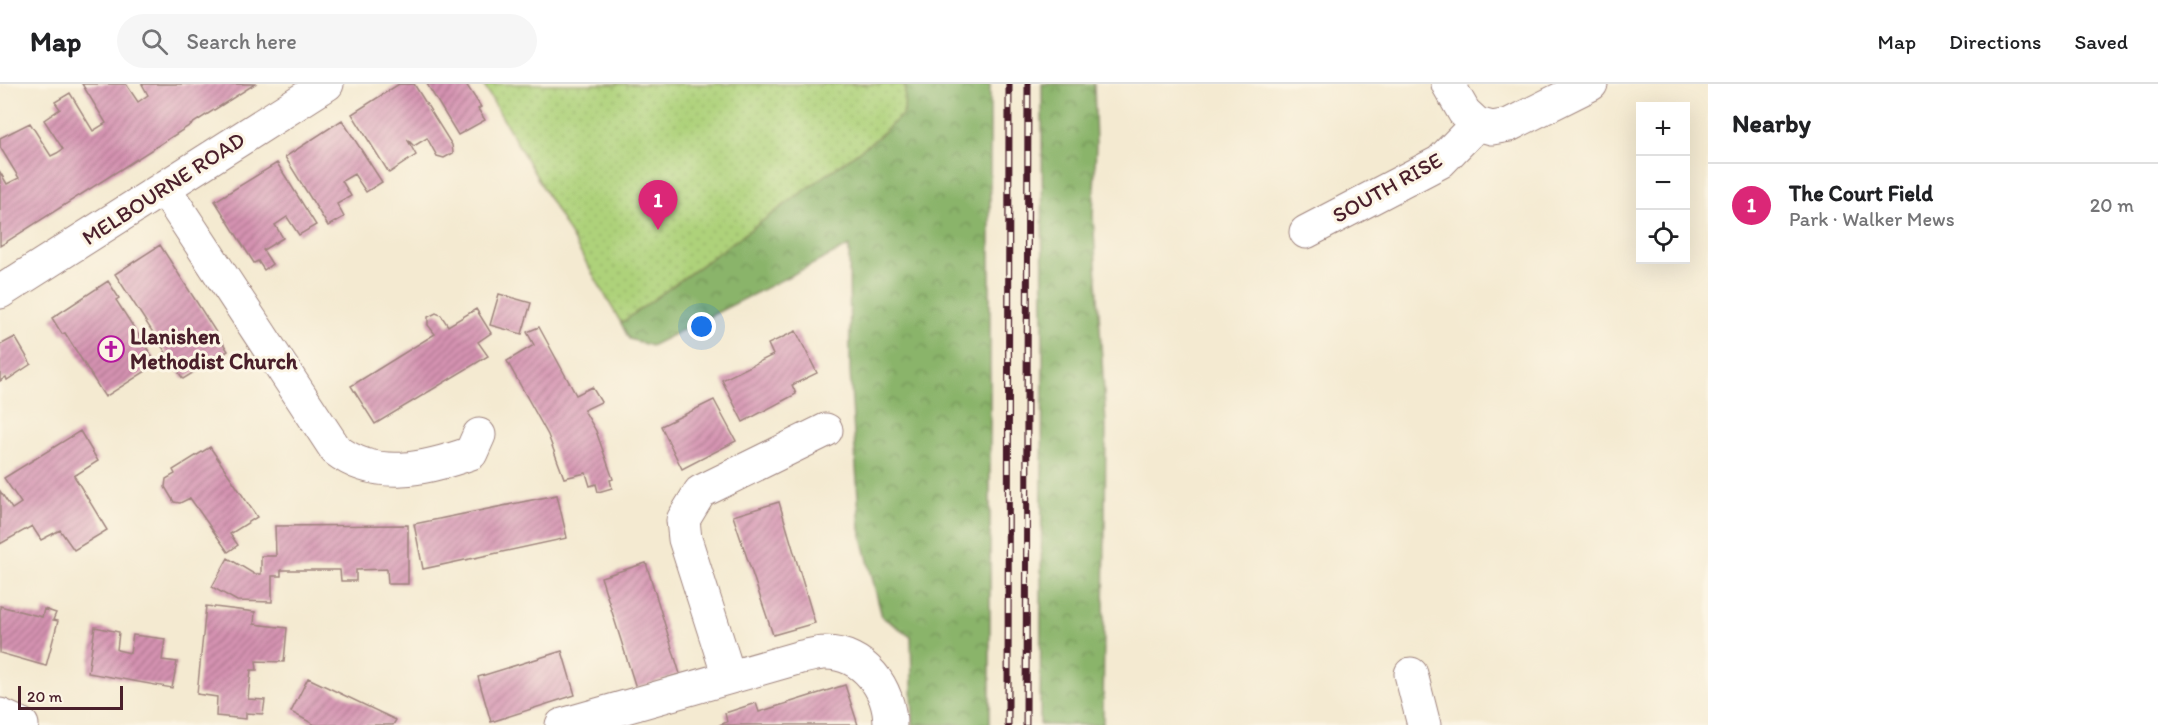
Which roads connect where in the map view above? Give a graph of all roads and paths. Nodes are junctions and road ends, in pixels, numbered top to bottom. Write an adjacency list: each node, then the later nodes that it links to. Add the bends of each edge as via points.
1 (327, 84): 5 (street, MELBOURNE ROAD)
2 (1448, 84): 4 (street, via 1464,112)
3 (1591, 84): 4 (street, via 1509,125 1492,128)
4 (1477, 124): 6 (street, SOUTH RISE, via 1440,162)
5 (164, 188): 7 (street, MELBOURNE ROAD); 9 (street, via 336,450 352,463 403,470 441,464 471,453)
6 (1306, 232)
7 (0, 292)
8 (826, 430): 11 (street, via 700,492 683,520)
9 (479, 435)
10 (1411, 674): 16 (street)
11 (729, 677): 14 (street); 15 (street, via 826,653 849,659 867,669 880,685)
12 (0, 716): 13 (street)
13 (22, 725)
14 (562, 725)
15 (890, 725)
16 (1424, 725)

